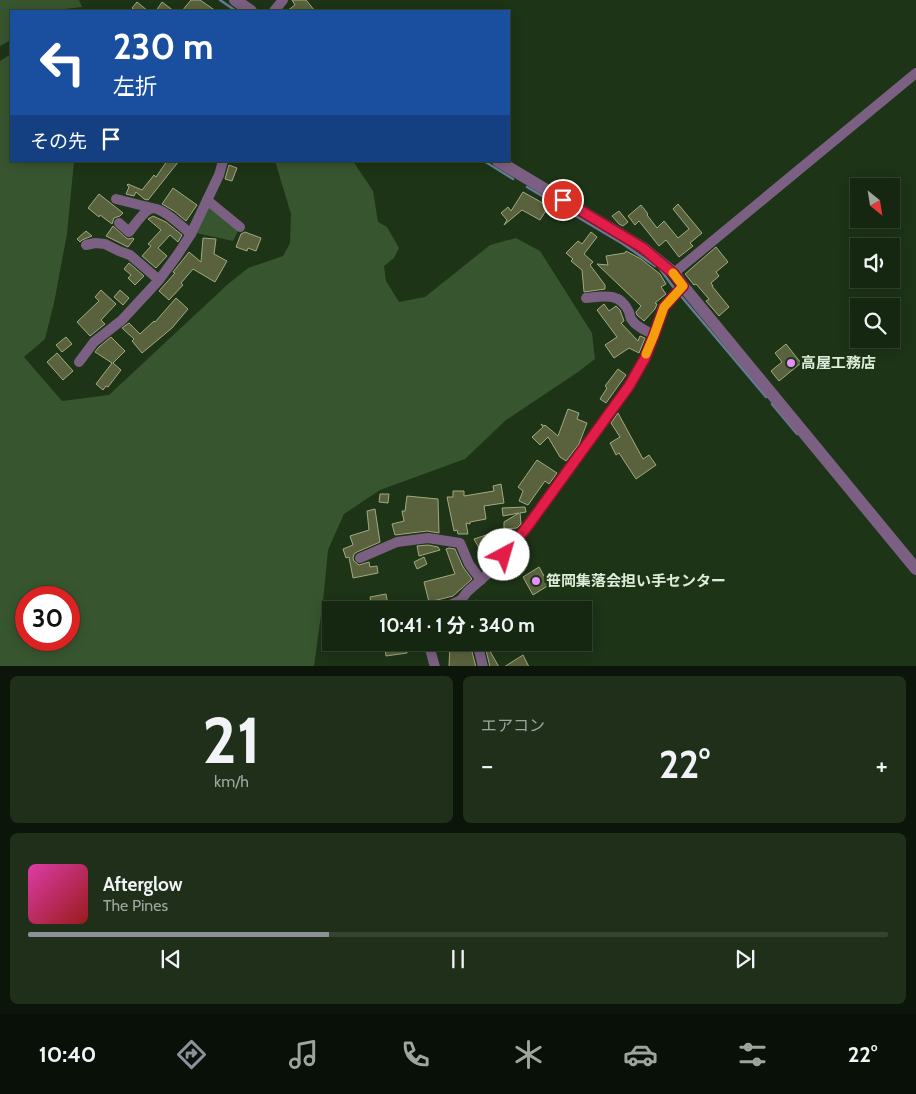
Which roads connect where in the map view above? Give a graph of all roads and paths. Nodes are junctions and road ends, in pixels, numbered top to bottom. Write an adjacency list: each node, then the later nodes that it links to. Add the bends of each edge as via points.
1 (235, 0): 3 (street)
2 (283, 0): 4 (street)
3 (250, 10)
4 (275, 10)
5 (916, 73): 15 (street)
6 (223, 162): 9 (street)
7 (500, 162): 15 (street, via 643,248)
8 (116, 199): 10 (street)
9 (207, 200): 12 (street); 13 (street)
10 (152, 208): 11 (street, via 129,232); 13 (street, via 160,210)
11 (119, 222)
12 (240, 227)
13 (191, 234): 16 (street)
14 (86, 245): 16 (street, via 95,242 105,244 130,255)
15 (674, 274): 17 (street)
16 (159, 280): 20 (street, via 122,320 94,342)
17 (683, 286): 19 (street, via 664,307); 22 (street)
18 (586, 298): 19 (street, via 611,296 620,300 632,321)
19 (654, 335): 23 (street, via 629,386 527,527)
20 (79, 362)
21 (360, 558): 23 (street, via 397,542 428,538 460,543 469,564)
22 (916, 569)
23 (481, 580): 24 (street, via 467,592)
24 (464, 601)
25 (431, 651): 27 (street)
26 (480, 651): 28 (street)
27 (436, 666)
28 (484, 666)

